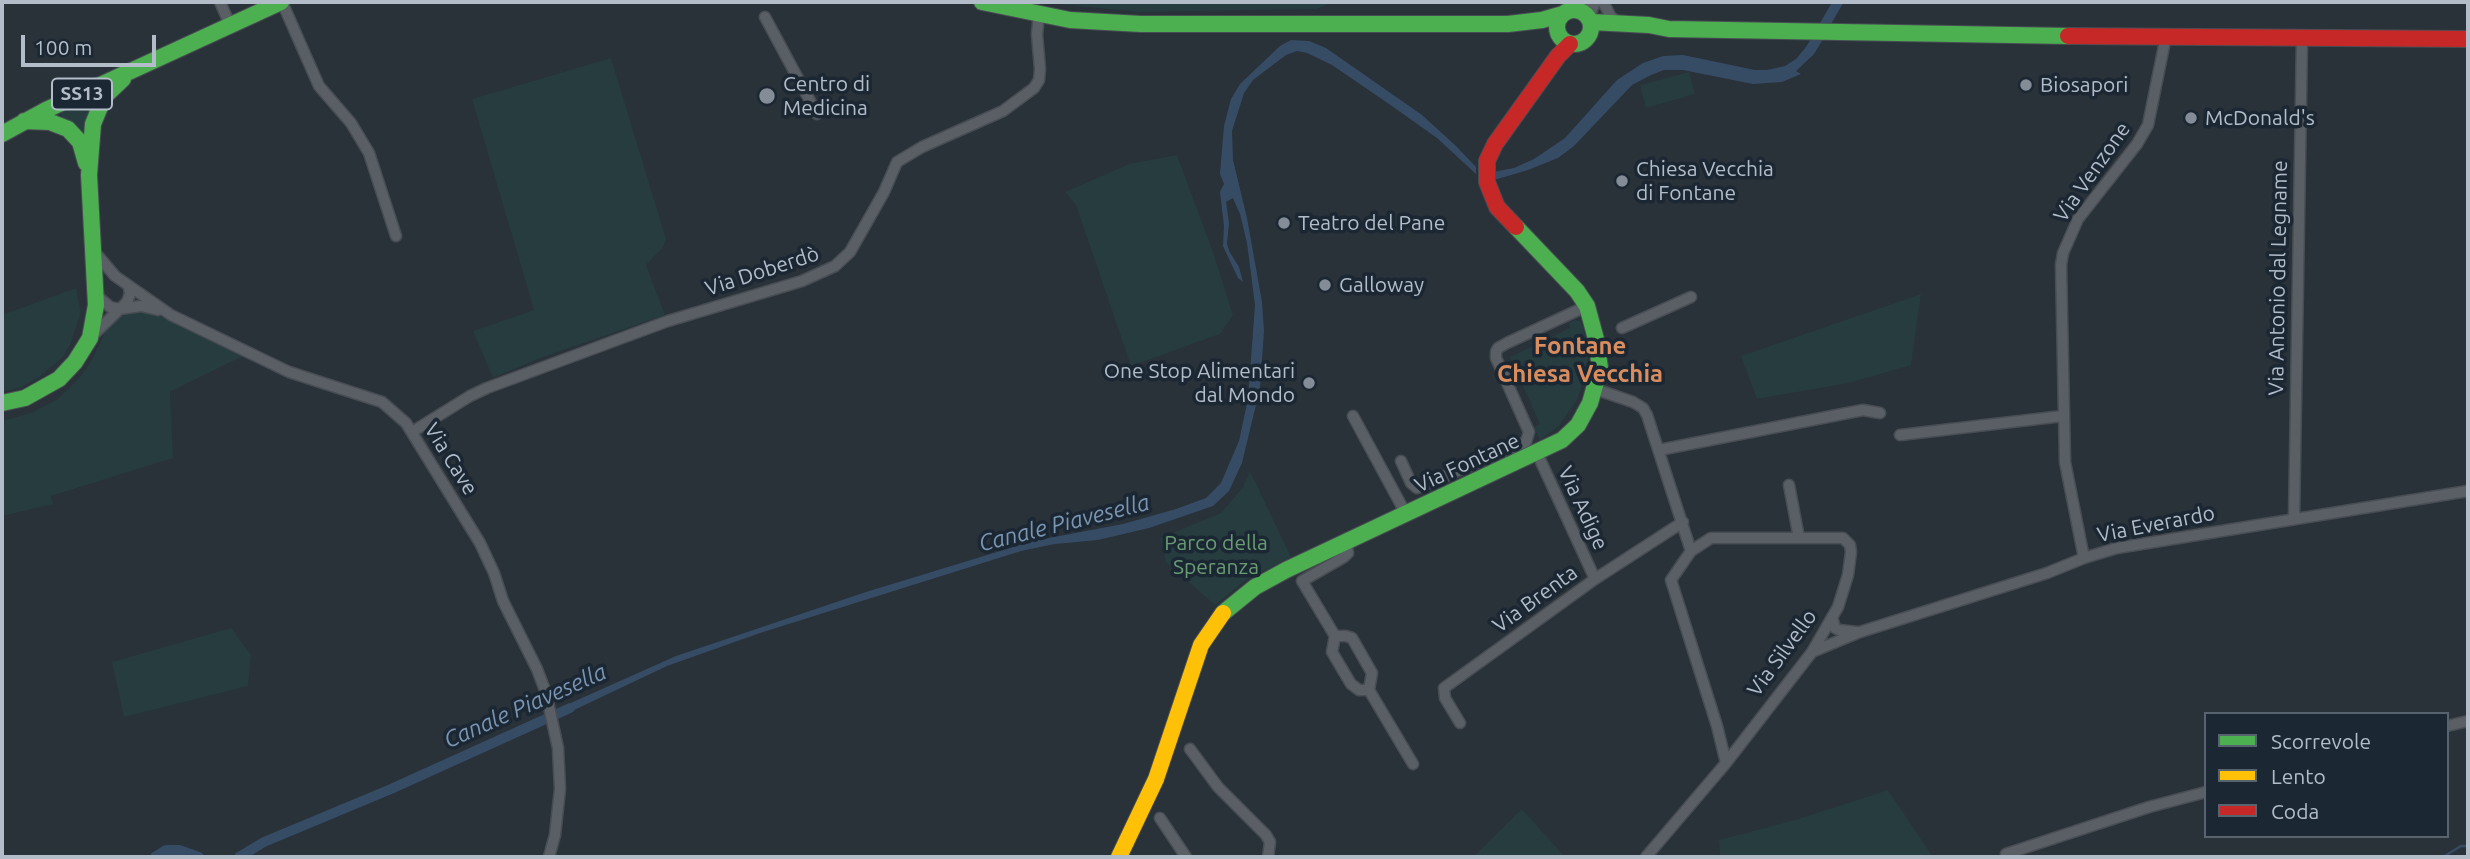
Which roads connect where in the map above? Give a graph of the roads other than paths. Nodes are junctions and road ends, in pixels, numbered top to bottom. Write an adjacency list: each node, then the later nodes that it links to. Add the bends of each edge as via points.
1 (219, 2): 9 (street)
2 (281, 2): 9 (main road, SS13); 21 (street, via 319,86 351,123 369,153)
3 (982, 2): 5 (main road)
4 (1603, 2): 10 (street)
5 (1033, 9): 8 (main road, via 1070,20 1141,24); 36 (street, Via Doberdò, via 1040,69 1034,88 1003,111 897,162 840,263 803,281 668,321 488,388)
6 (1585, 15): 8 (main road); 10 (main road); 11 (main road, via 1644,33); 13 (main road, Via Fontane, via 1558,22); 13 (main road, via 1582,43)
7 (765, 17): 17 (street, via 783,62)
8 (1508, 24): 13 (main road)
9 (230, 25): 16 (main road, SS13)
10 (1621, 25): 11 (main road)
11 (1669, 29): 12 (main road)
12 (2166, 36): 14 (main road); 35 (street, Via Venzone, via 2148,125 2078,219 2063,253)
13 (1563, 38): 26 (main road, Via Fontane, via 1558,56 1495,144 1486,174 1492,199 1505,216)
14 (2302, 38): 15 (main road); 45 (street, Via Antonio dal Legname)
15 (2468, 39)
16 (140, 67): 18 (main road, SS13); 20 (main road, via 100,103 93,124)
17 (817, 114)
18 (24, 121): 19 (main road, SS13); 20 (main road, via 57,123 72,132 80,142)
19 (2, 134)
20 (89, 175): 22 (main road)
21 (396, 236)
22 (93, 251): 23 (street, Via Cave); 24 (main road)
23 (125, 284): 24 (street, via 112,281); 27 (street, via 129,298); 28 (street, Via Cave)
24 (96, 292): 27 (street, via 106,305); 30 (main road, via 96,316)
25 (1691, 297): 29 (street)
26 (1587, 306): 31 (main road, Via Fontane, via 1600,368); 41 (street, via 1498,348 1496,358 1529,432 1526,442)
27 (120, 309): 28 (street, via 141,306); 30 (street)
28 (171, 314): 36 (street, Via Cave, via 289,372 382,402)
29 (1622, 328)
30 (89, 338): 32 (main road, via 59,379 25,398)
31 (1595, 389): 38 (street, via 1643,408); 39 (main road, Via Fontane, via 1578,425)
32 (2, 403)
33 (1880, 413): 38 (street, via 1863,411)
34 (1353, 416): 44 (street)
35 (2063, 416): 37 (street); 51 (street, Via Venzone, via 2065,463)
36 (412, 432): 71 (street, Via Cave, via 480,543 546,693 560,789)
37 (1900, 435)
38 (1658, 450): 46 (street)
39 (1537, 453): 41 (main road, Via Fontane); 53 (street, Via Adige)
40 (1401, 461): 41 (street, via 1417,488)
41 (1499, 462): 44 (main road, Via Fontane)
42 (1789, 485): 48 (street)
43 (2468, 491): 45 (street, Via Everardo)
44 (1406, 514): 49 (main road, Via Fontane)
45 (2294, 519): 51 (street, Via Everardo, via 2150,541)
46 (1683, 522): 47 (street, via 1696,534); 50 (street); 53 (street, Via Brenta)
47 (1711, 538): 48 (street, Via Silvello); 50 (street, Via Silvello)
48 (1799, 538): 55 (street, Via Silvello, via 1838,537 1850,545 1848,575)
49 (1346, 541): 52 (main road, Via Fontane); 54 (street, via 1348,554)
50 (1696, 548): 62 (street, via 1671,580)
51 (2084, 558): 56 (street, Via Everardo)
52 (1286, 570): 54 (street); 72 (main road, Via Fontane, via 1240,597 1208,632 1156,779)
53 (1595, 579): 61 (street, Via Brenta, via 1444,688)
54 (1301, 581): 57 (street)
55 (1832, 617): 56 (street, via 1839,630); 58 (street, Via Silvello)
56 (1860, 632): 58 (street, Via Everardo)
57 (1335, 636): 59 (street, via 1332,652 1351,684); 59 (street, via 1352,638 1372,673)
58 (1812, 652): 64 (street, Via Silvello)
59 (1369, 691): 67 (street)
60 (2468, 721): 63 (street)
61 (1460, 723)
62 (1717, 726): 64 (street, via 1726,742); 66 (street)
63 (2449, 726)
64 (1741, 743): 66 (street, Via Silvello)
65 (1190, 749): 74 (street, via 1218,787 1266,835)
66 (1726, 763): 75 (street, Via Silvello)
67 (1413, 764)
68 (2204, 793): 70 (street)
69 (1160, 818): 73 (street)
70 (2006, 854)
71 (548, 857)
72 (1119, 857)
73 (1186, 857)
74 (1268, 857)
75 (1646, 857)

